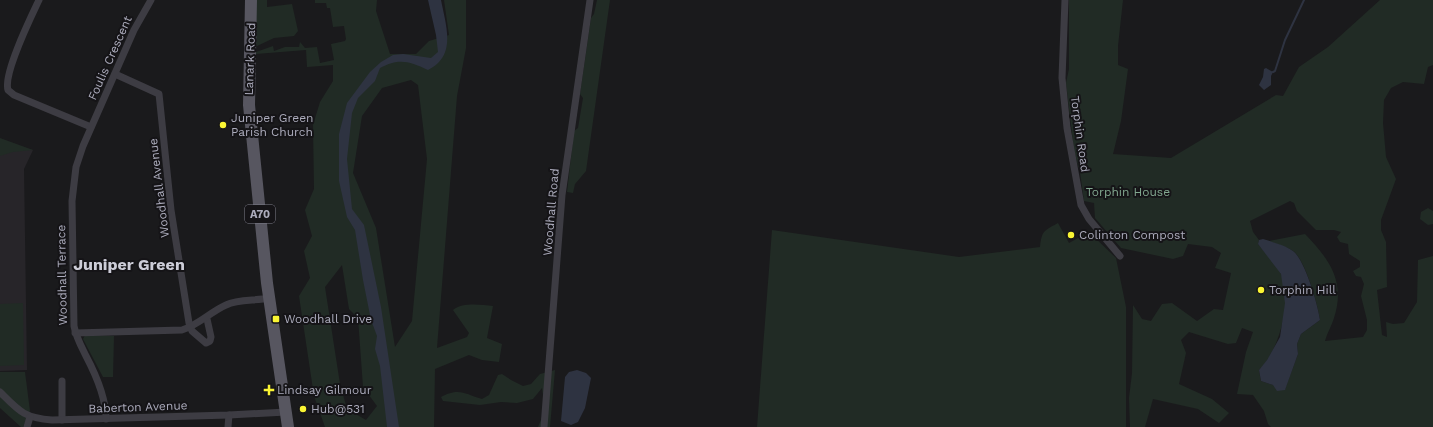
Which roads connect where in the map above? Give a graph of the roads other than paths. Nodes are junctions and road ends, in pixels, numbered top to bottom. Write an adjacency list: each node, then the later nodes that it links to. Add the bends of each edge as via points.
1 (39, 0): 7 (street, via 13,63 7,83 8,90 14,95)
2 (150, 0): 6 (street, Foulis Crescent)
3 (251, 0): 9 (main road, Lanark Road / A70, via 249,105)
4 (590, 0): 24 (street, Woodhall Road, via 562,195)
5 (1065, 0): 8 (street, Torphin Road, via 1062,78 1067,128 1081,205 1089,219)
6 (115, 74): 7 (street, Foulis Crescent); 11 (street, Woodhall Avenue, via 157,92 160,97 171,210)
7 (91, 127): 12 (street, Woodhall Terrace, via 79,157 72,190)
8 (1120, 256)
9 (269, 298): 10 (street, via 226,305); 15 (main road, Lanark Road / A70)
10 (206, 319): 11 (street); 11 (street, via 211,337 208,342 202,341)
11 (190, 328): 12 (street)
12 (75, 333): 18 (street, Woodhall Terrace, via 96,376)
13 (62, 381): 19 (street)
14 (0, 392): 17 (street, Baberton Avenue)
15 (286, 412): 16 (street, Baberton Avenue); 23 (main road, Lanark Road / A70)
16 (229, 415): 18 (street, Baberton Avenue); 22 (street)
17 (30, 417): 19 (street, Baberton Avenue); 20 (street)
18 (109, 419): 19 (street, Baberton Avenue); 21 (street, Woodhall Terrace)
19 (62, 420)
20 (27, 427)
21 (111, 427)
22 (228, 427)
23 (288, 427)
24 (544, 427)

